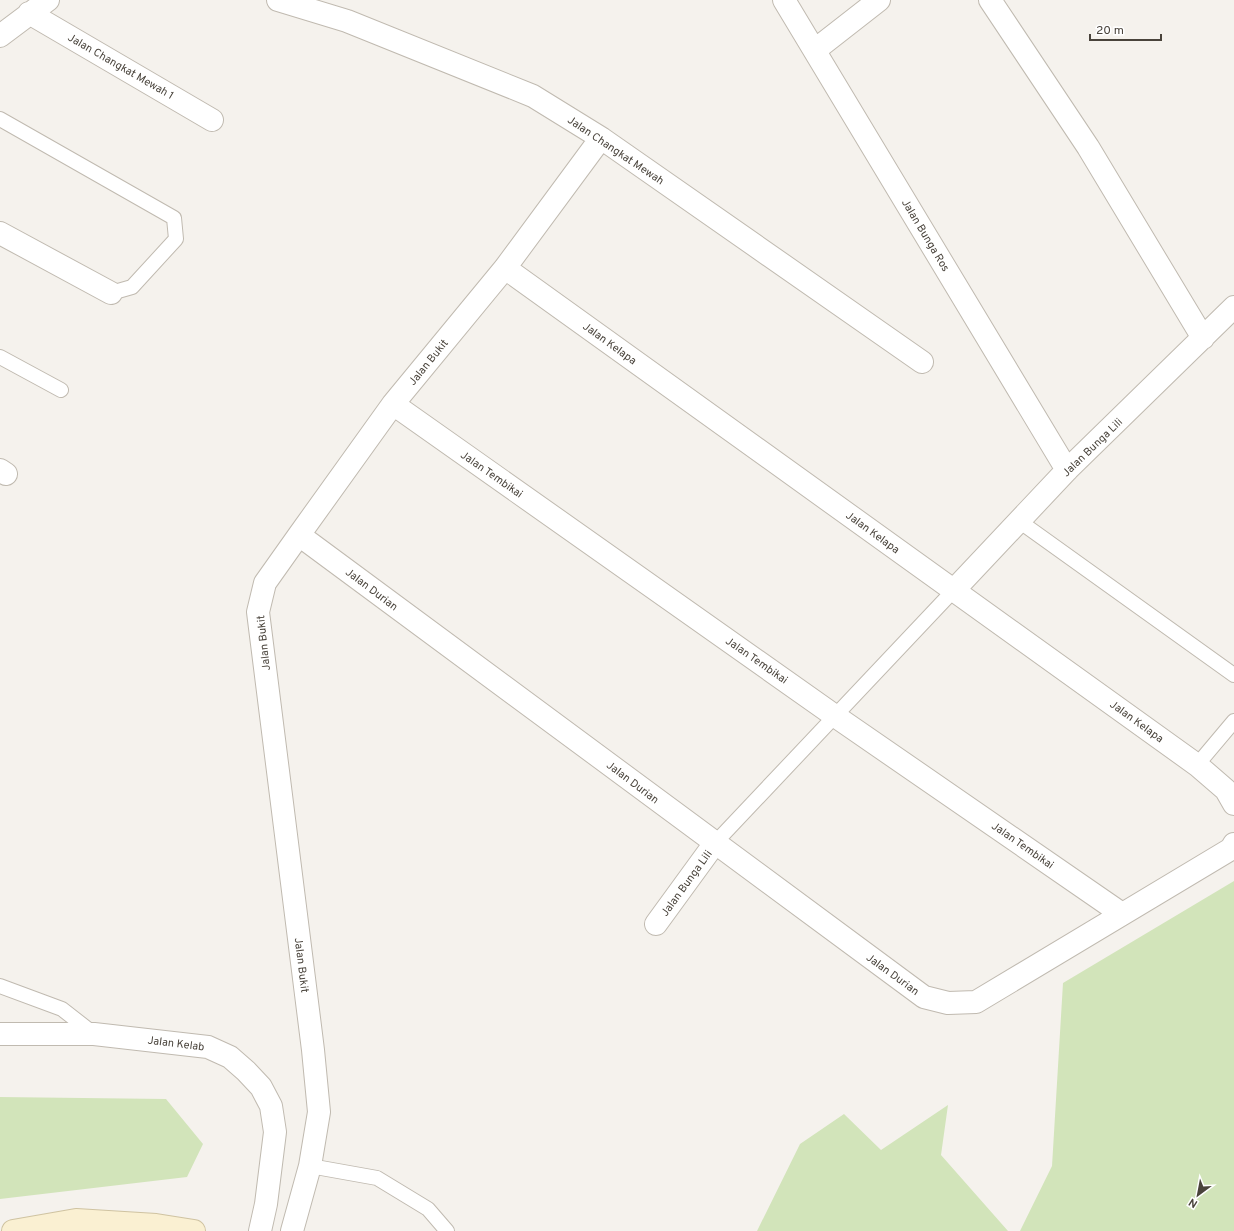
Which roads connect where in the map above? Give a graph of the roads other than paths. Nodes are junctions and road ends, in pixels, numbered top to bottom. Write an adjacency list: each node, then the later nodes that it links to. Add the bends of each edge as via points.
1 (48, 0): 6 (street)
2 (278, 0): 11 (street, Jalan Changkat Mewah, via 347,22 533,96)
3 (784, 0): 8 (street, Jalan Bunga Ros)
4 (879, 0): 8 (street)
5 (990, 0): 16 (street, via 1088,147)
6 (29, 13): 7 (street); 10 (street, Jalan Changkat Mewah 1)
7 (0, 36)
8 (815, 50): 21 (street, Jalan Bunga Ros)
9 (0, 120): 14 (lane, via 174,218 176,239 132,287)
10 (212, 120)
11 (601, 138): 13 (street, Jalan Bukit); 18 (street, Jalan Changkat Mewah)
12 (0, 233): 14 (street)
13 (506, 268): 20 (street, Jalan Bukit); 24 (street, Jalan Kelapa)
14 (111, 294)
15 (1234, 308): 16 (street, Jalan Bunga Lili)
16 (1203, 338): 21 (street, Jalan Bunga Lili)
17 (0, 357): 19 (lane)
18 (922, 362)
19 (61, 390)
20 (394, 404): 23 (street, Jalan Bukit); 26 (street, Jalan Tembikai)
21 (1067, 470): 22 (street, Jalan Bunga Lili)
22 (1019, 521): 24 (street, Jalan Bunga Lili); 25 (lane)
23 (299, 534): 30 (street, Jalan Durian); 37 (street, Jalan Bukit, via 265,583 258,612 319,1112)
24 (954, 590): 26 (lane); 28 (street, Jalan Kelapa)
25 (1234, 675)
26 (835, 716): 30 (lane); 32 (street, Jalan Tembikai)
27 (1234, 721): 28 (lane)
28 (1197, 765): 29 (street, Jalan Kelapa, via 1226,790)
29 (1234, 804)
30 (715, 843): 32 (street, Jalan Durian, via 924,997 948,1003 976,1002); 33 (street, Jalan Bunga Lili)
31 (1234, 844): 32 (street, via 1231,850)
32 (1122, 914)
33 (656, 924)
34 (0, 986): 36 (lane, via 62,1009)
35 (0, 1034): 36 (street, Jalan Kelab)
36 (94, 1034): 40 (street, Jalan Kelab, via 208,1047 230,1056 262,1087 271,1106 275,1132)
37 (310, 1166): 41 (street, Jalan Bukit); 42 (lane, via 377,1178 428,1209)
38 (13, 1231): 39 (main road, via 76,1220 156,1225)
39 (194, 1231)
40 (260, 1231)
41 (292, 1231)
42 (447, 1231)

